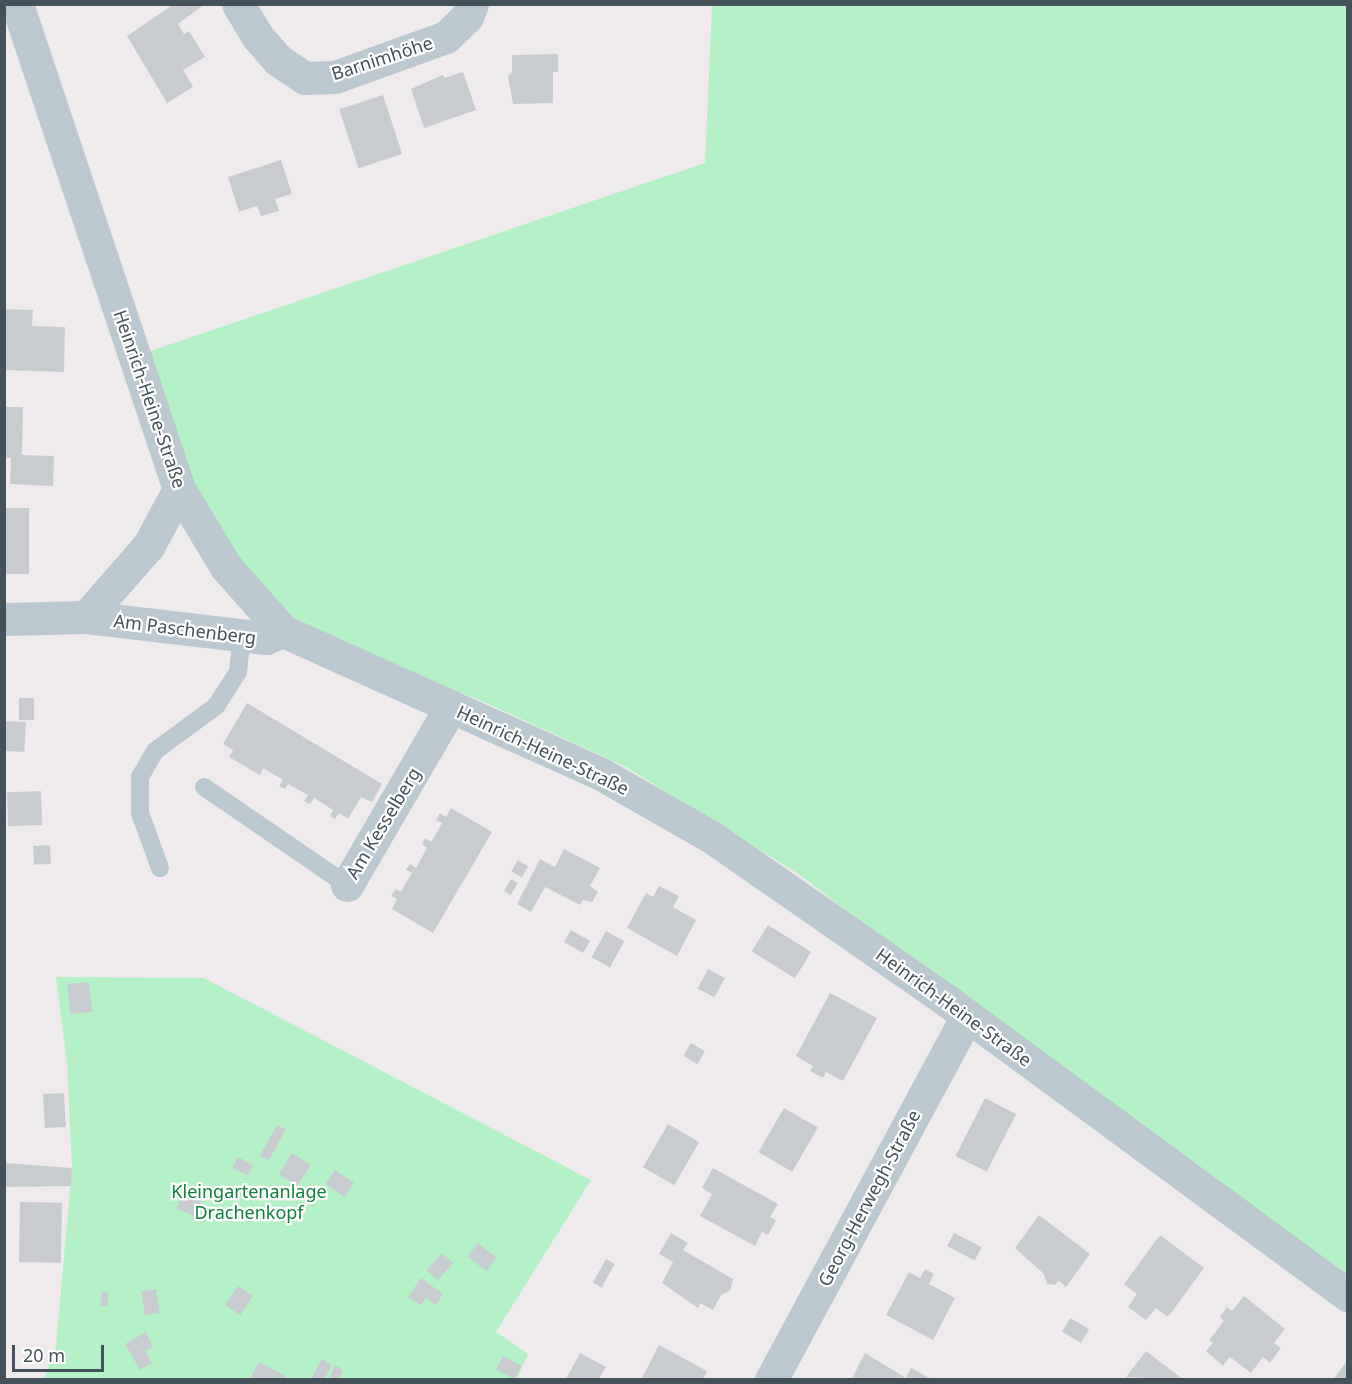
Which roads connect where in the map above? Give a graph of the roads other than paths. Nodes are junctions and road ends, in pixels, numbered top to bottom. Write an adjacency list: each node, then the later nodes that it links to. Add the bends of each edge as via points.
1 (17, 4): 4 (street, Heinrich-Heine-Straße)
2 (238, 4): 3 (street, Barnimhöhe, via 258,38 278,60 305,78 335,77 446,37 467,17)
3 (472, 4)
4 (179, 489): 5 (street, Am Paschenberg, via 148,545); 7 (street, Heinrich-Heine-Straße, via 226,567)
5 (86, 617): 6 (street, Am Paschenberg); 8 (street, Am Paschenberg)
6 (4, 620)
7 (283, 631): 8 (street, Am Paschenberg, via 266,638); 9 (street, Heinrich-Heine-Straße)
8 (242, 636): 11 (lane, via 238,672 216,706 155,752 140,777 140,813)
9 (451, 706): 12 (street, Am Kesselberg); 13 (street, Heinrich-Heine-Straße, via 601,774 713,838)
10 (204, 786): 12 (lane, Am Kesselberg)
11 (160, 868)
12 (347, 885)
13 (967, 1016): 14 (street, Heinrich-Heine-Straße); 15 (street, Georg-Herwegh-Straße)
14 (1347, 1295)
15 (771, 1380)

